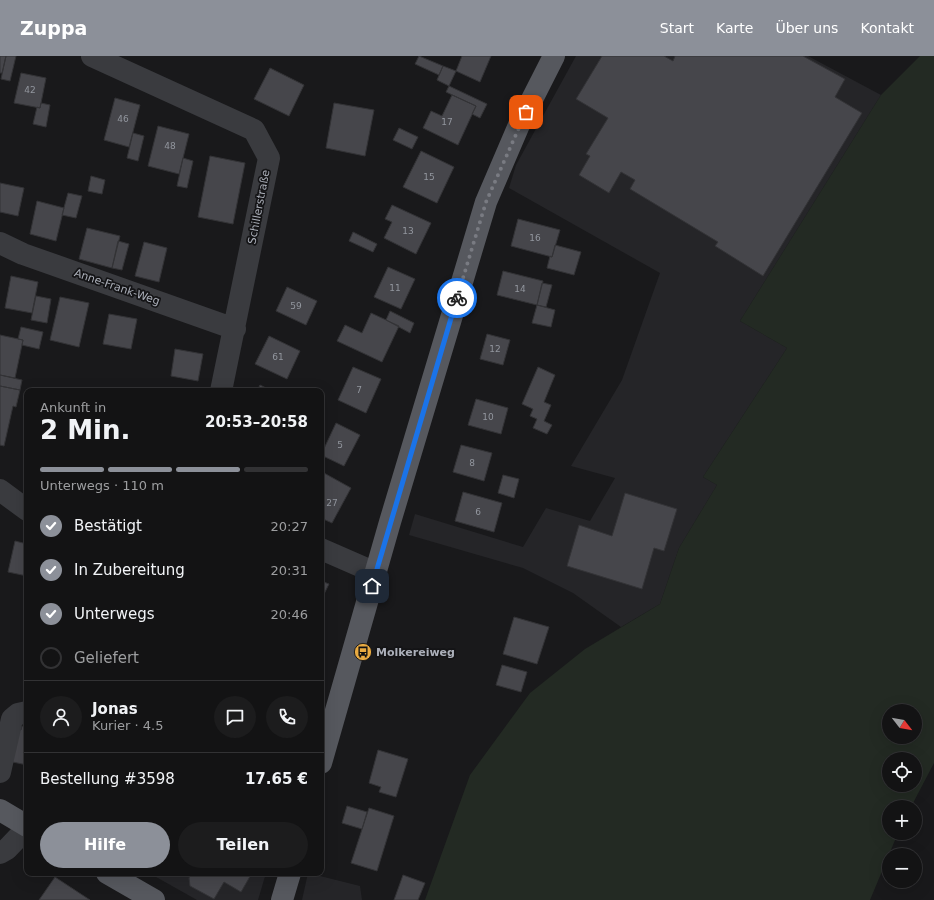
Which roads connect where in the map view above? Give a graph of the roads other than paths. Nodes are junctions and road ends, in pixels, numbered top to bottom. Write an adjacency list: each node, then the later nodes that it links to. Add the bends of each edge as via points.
1 (92, 56): 3 (street, Schillerstraße)
2 (554, 56): 10 (main road, via 519,125 486,202)
3 (129, 65): 5 (street, Schillerstraße, via 254,130 269,158)
4 (0, 243): 5 (street, Anne-Frank-Weg, via 23,254)
5 (235, 329): 6 (street, Schillerstraße)
6 (223, 388)
7 (0, 490): 8 (street)
8 (24, 508)
9 (324, 550): 10 (street)
10 (376, 573): 12 (main road)
11 (24, 713): 13 (street, via 12,719)
12 (324, 753)
13 (0, 772)
14 (0, 810): 15 (main road)
15 (24, 825)
16 (24, 830): 17 (street)
17 (0, 853)
18 (112, 876): 20 (main road)
19 (289, 876): 21 (main road)
20 (154, 900)
21 (282, 900)

